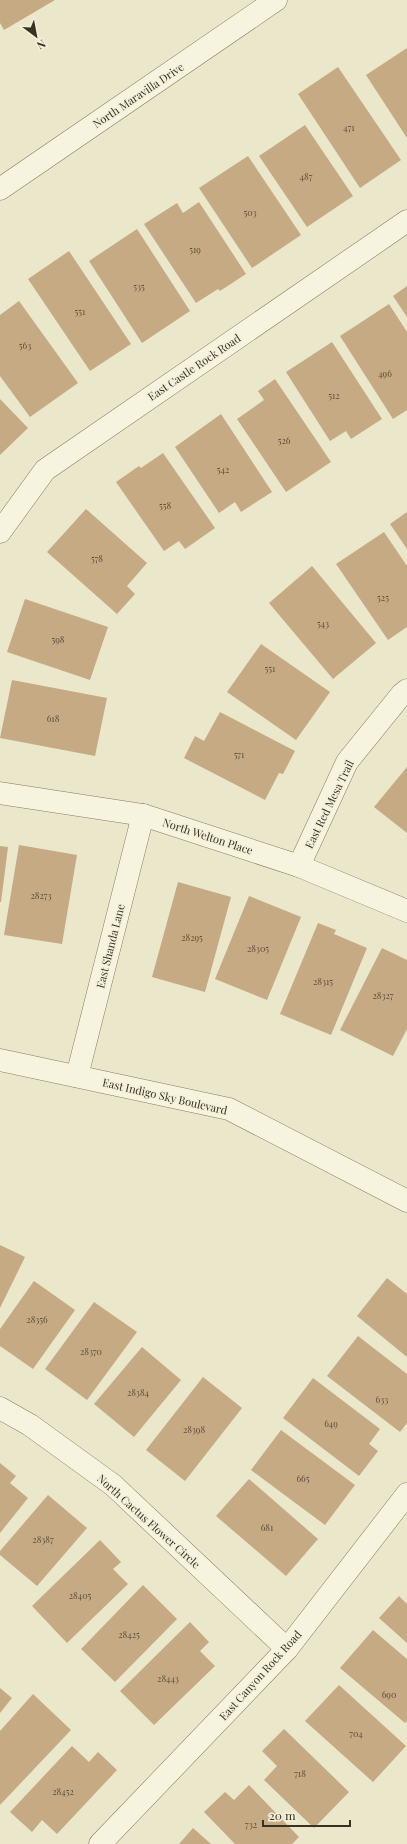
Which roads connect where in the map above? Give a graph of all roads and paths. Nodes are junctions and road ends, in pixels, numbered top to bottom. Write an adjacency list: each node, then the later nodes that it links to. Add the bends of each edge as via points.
1 (276, 0): 2 (street, North Maravilla Drive)
2 (0, 189)
3 (407, 221): 4 (street, East Castle Rock Road, via 45,470)
4 (0, 532)
5 (407, 690): 8 (street, East Red Mesa Trail, via 347,762)
6 (0, 793): 7 (street, North Welton Place)
7 (143, 815): 8 (street, North Welton Place); 11 (street, East Shanda Lane)
8 (299, 866): 9 (street, North Welton Place)
9 (407, 911)
10 (0, 1060): 11 (street, East Indigo Sky Boulevard)
11 (77, 1076): 12 (street, East Indigo Sky Boulevard, via 229,1108)
12 (407, 1201)
13 (0, 1408): 15 (street, North Cactus Flower Circle, via 30,1425 113,1485)
14 (405, 1502): 15 (street, East Canyon Rock Road)
15 (287, 1649): 16 (street, East Canyon Rock Road)
16 (100, 1844)

